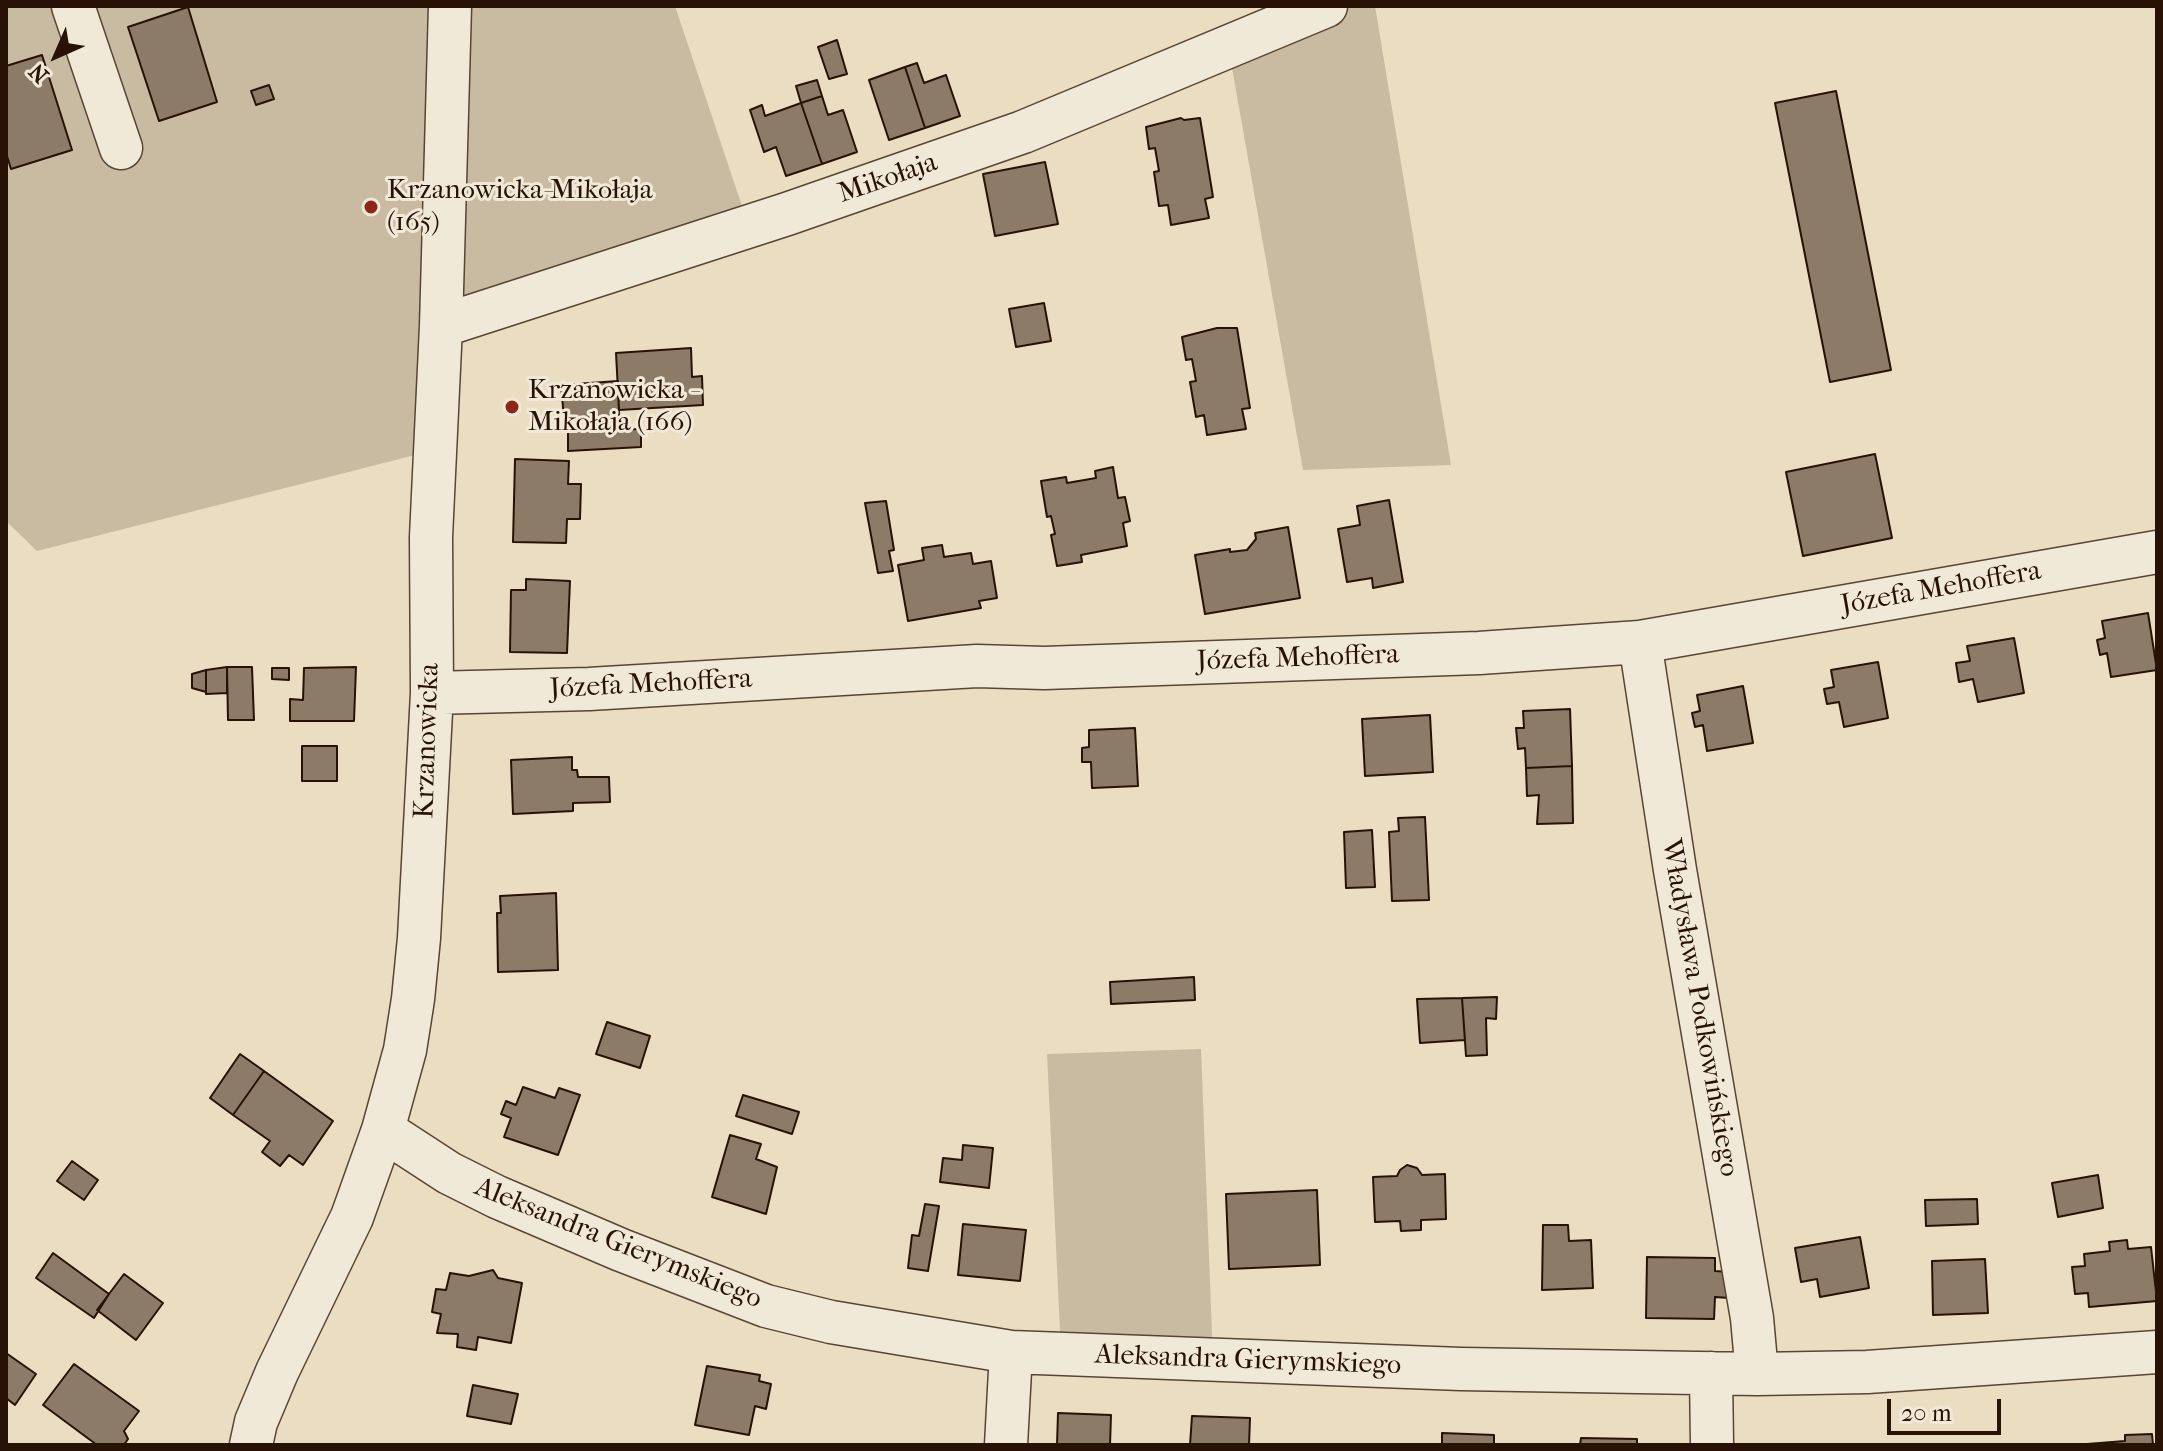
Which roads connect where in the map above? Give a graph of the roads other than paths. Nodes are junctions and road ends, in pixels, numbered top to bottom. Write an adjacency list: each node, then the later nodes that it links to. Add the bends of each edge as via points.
1 (73, 6): 4 (street)
2 (450, 6): 5 (street, Krzanowicka)
3 (1326, 6): 5 (street, Mikołaja, via 1023,132)
4 (121, 148)
5 (441, 326): 8 (street, Krzanowicka, via 431,537)
6 (2157, 552): 7 (street, Józefa Mehoffera)
7 (1640, 642): 8 (street, Józefa Mehoffera, via 1479,653 977,666); 13 (street, Władysława Podkowińskiego)
8 (432, 693): 9 (street, Krzanowicka, via 413,999)
9 (383, 1130): 10 (street, Aleksandra Gierymskiego, via 497,1197 751,1301 831,1322); 14 (street, Krzanowicka, via 352,1217 277,1372)
10 (1011, 1352): 12 (street, Aleksandra Gierymskiego); 15 (street)
11 (2157, 1352): 13 (street, Aleksandra Gierymskiego, via 1867,1372)
12 (1711, 1373): 13 (street, Aleksandra Gierymskiego); 16 (street)
13 (1757, 1374)
14 (251, 1445)
15 (1006, 1445)
16 (1712, 1445)

